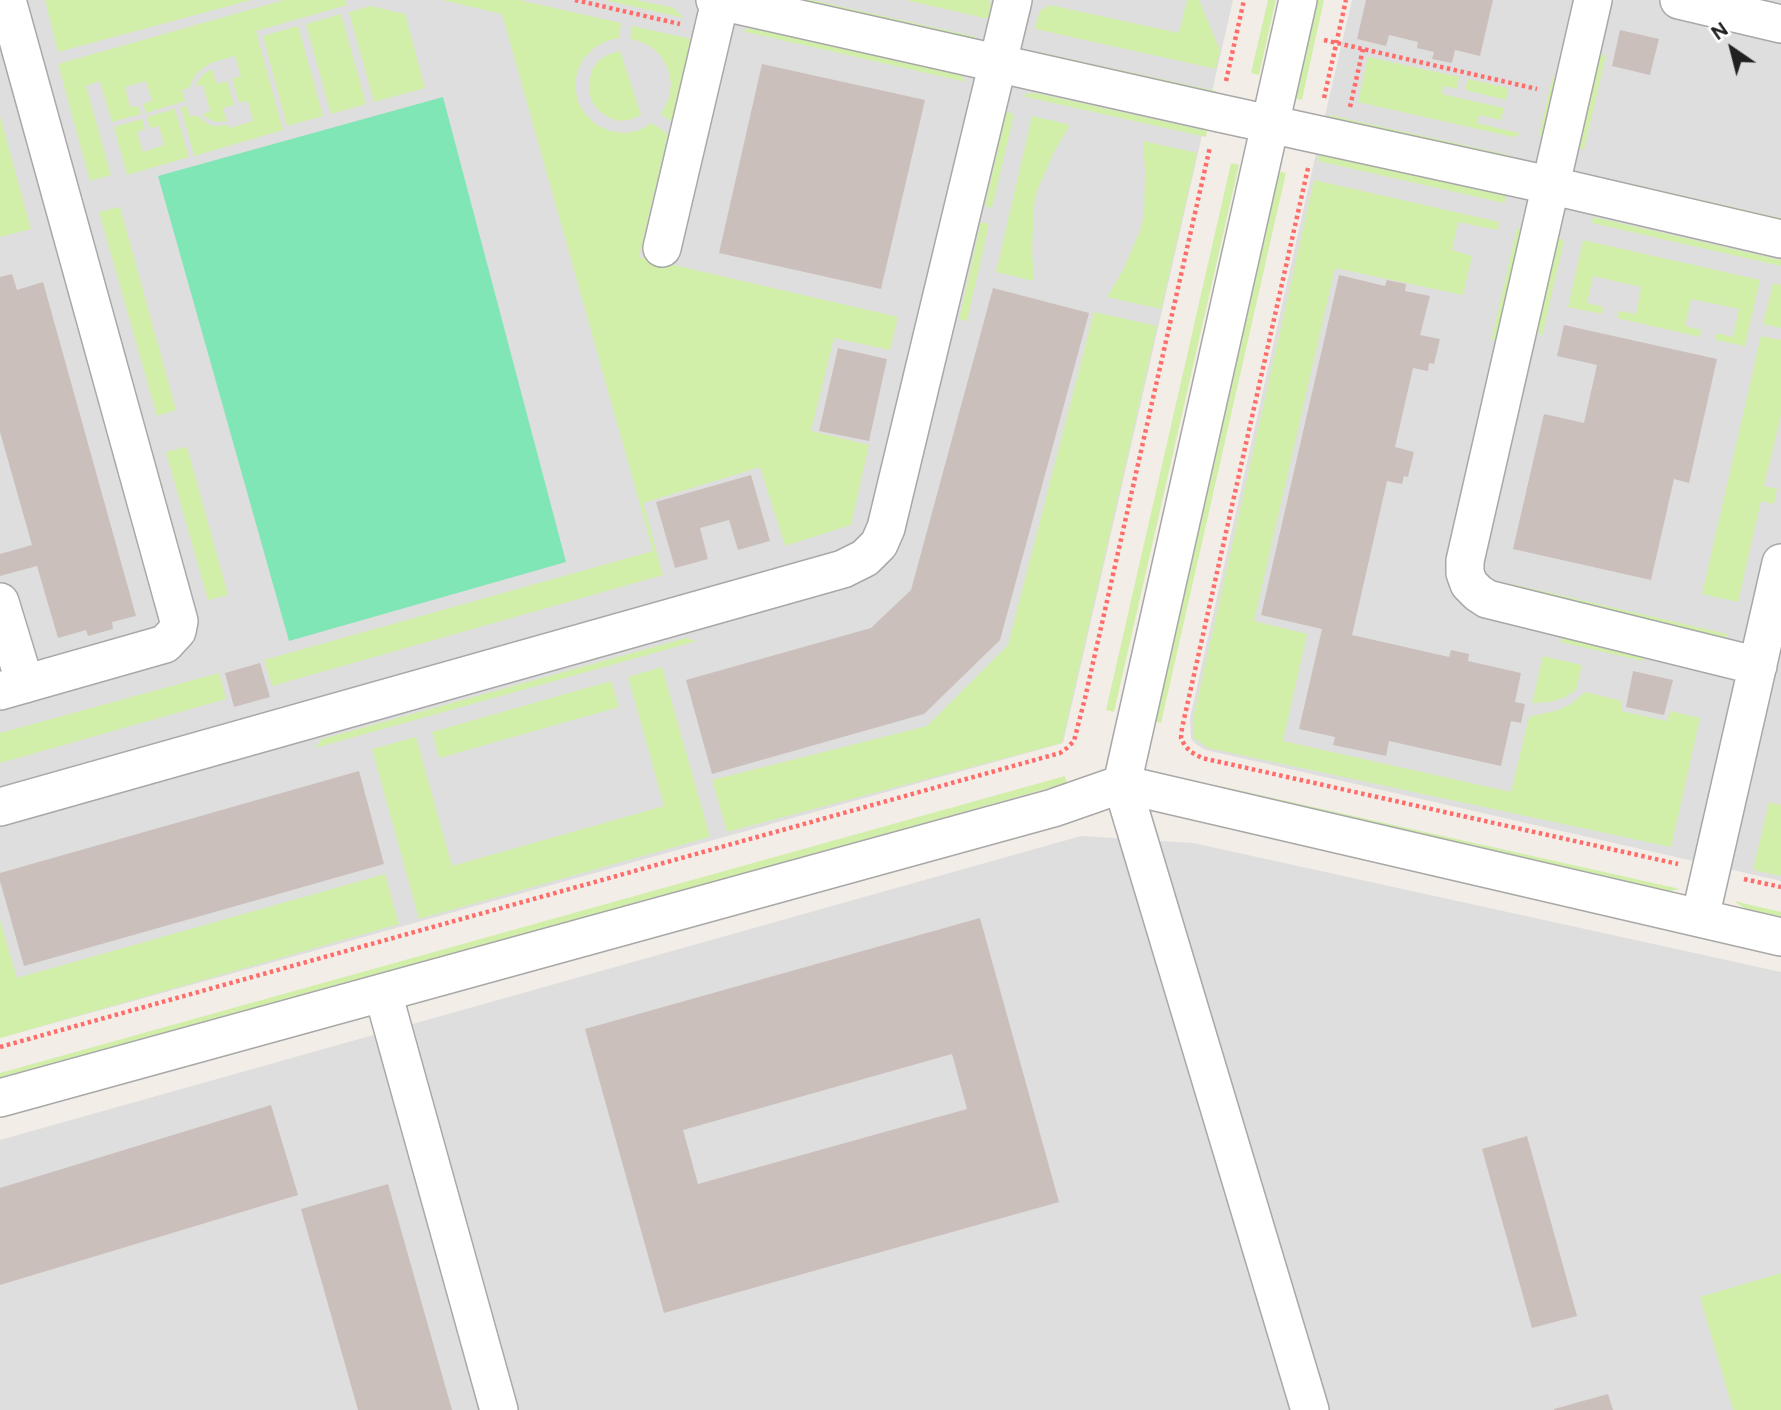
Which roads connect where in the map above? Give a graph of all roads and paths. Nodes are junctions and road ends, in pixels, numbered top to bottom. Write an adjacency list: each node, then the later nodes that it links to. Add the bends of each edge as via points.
1 (7, 0): 25 (street, via 179,621 165,644)
2 (1013, 0): 13 (street)
3 (1244, 0): 16 (path)
4 (1298, 0): 17 (street)
5 (1346, 0): 10 (path)
6 (1593, 0): 19 (street)
7 (1679, 0): 9 (street)
8 (717, 1): 13 (street); 21 (street)
9 (1781, 23)
10 (1336, 43): 11 (path); 12 (path, via 1322,39); 18 (path)
11 (1363, 49): 14 (path); 15 (path)
12 (1319, 52)
13 (998, 63): 16 (street); 27 (street, via 886,528 865,558 843,569)
14 (1539, 90)
15 (1349, 112)
16 (1219, 113): 17 (street); 33 (path, via 1085,698 1068,748)
17 (1270, 124): 18 (street); 26 (street)
18 (1316, 135): 19 (street); 28 (path, via 1182,728 1185,746 1202,758)
19 (1549, 185): 20 (street); 24 (street, via 1465,561 1469,584 1487,599)
20 (1781, 239)
21 (662, 247)
22 (1781, 563): 24 (street)
23 (0, 602): 25 (street)
24 (1758, 666): 28 (street)
25 (12, 688)
26 (1122, 784): 30 (street); 32 (street, via 1053,808); 36 (street)
27 (0, 807)
28 (1711, 871): 29 (path); 30 (street)
29 (1781, 887)
30 (1700, 918): 31 (street)
31 (1781, 937)
32 (383, 993): 34 (street); 35 (street)
33 (0, 1047)
34 (0, 1098)
35 (499, 1410)
36 (1310, 1410)

